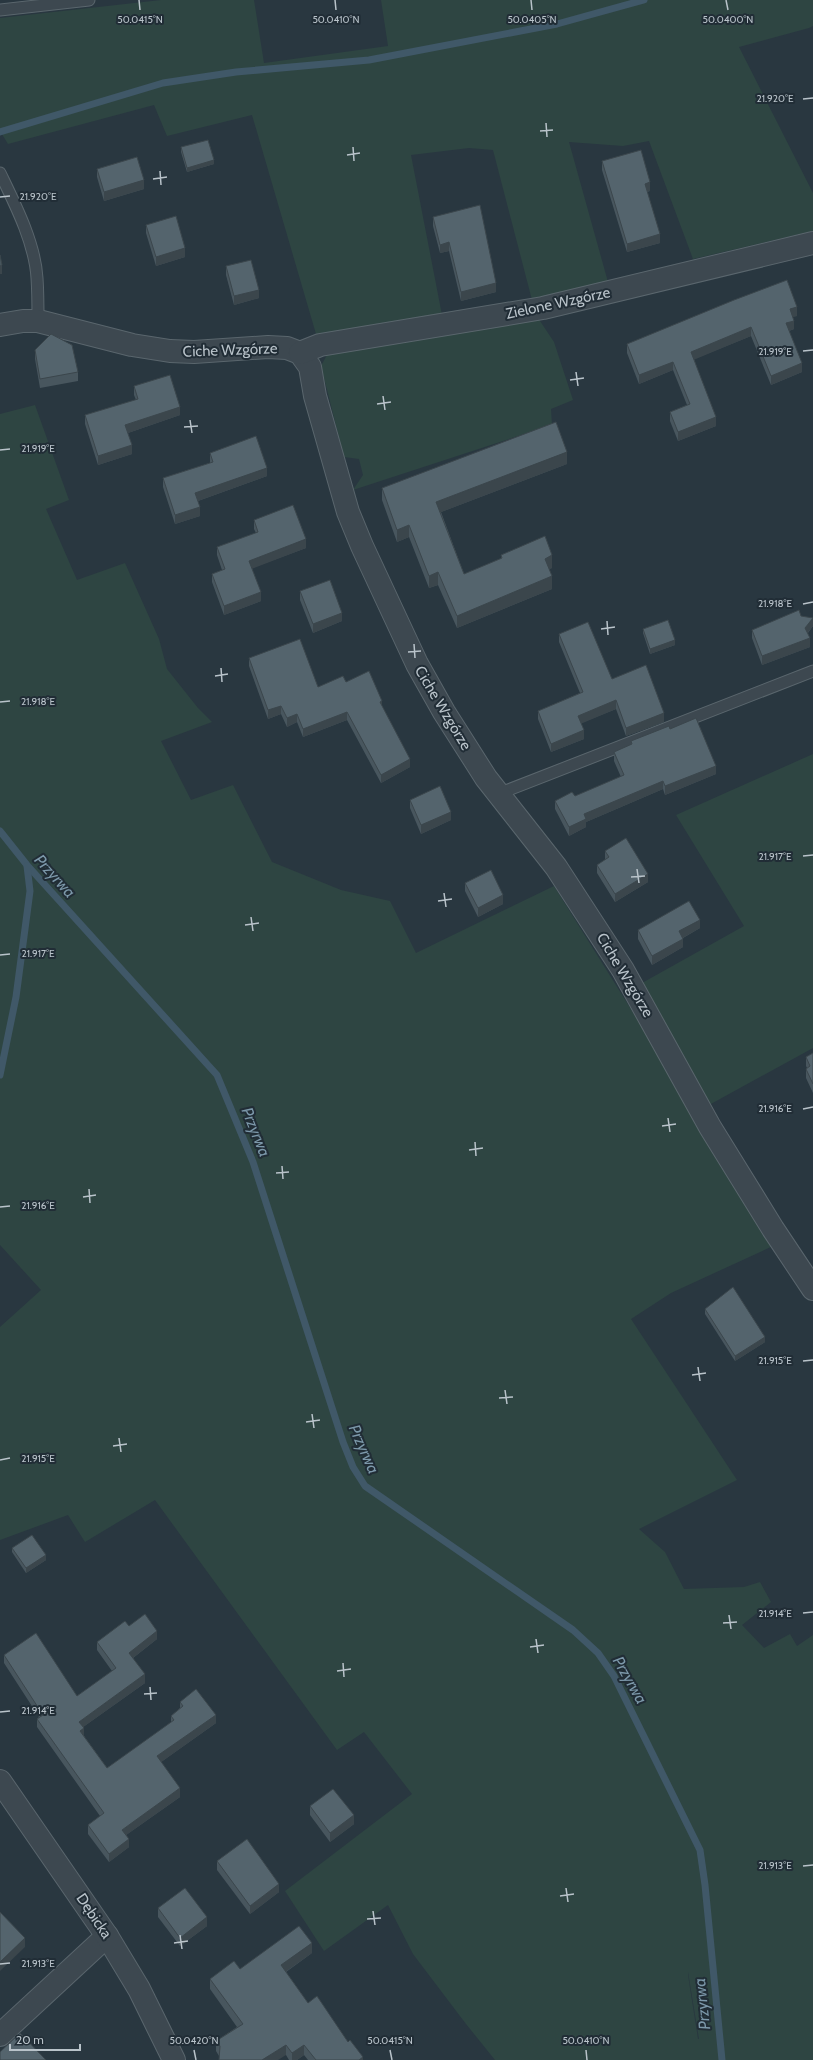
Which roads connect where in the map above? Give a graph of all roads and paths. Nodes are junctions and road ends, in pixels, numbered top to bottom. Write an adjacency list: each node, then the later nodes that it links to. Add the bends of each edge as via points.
1 (89, 0): 2 (lane)
2 (0, 10)
3 (0, 173): 5 (lane, via 19,212 29,241 37,276)
4 (813, 243): 7 (street, Zielone Wzgórze, via 560,304 320,345)
5 (38, 321): 6 (street, Ciche Wzgórze); 7 (street, Ciche Wzgórze, via 132,345 170,351 268,347 288,348)
6 (0, 325)
7 (300, 353): 9 (street, Ciche Wzgórze, via 310,367 315,396 348,512 362,546 417,664 444,712)
8 (813, 671): 9 (lane)
9 (498, 794): 10 (street, Ciche Wzgórze, via 556,868 619,964 710,1127)
10 (813, 1289)
11 (0, 1780): 12 (street, Dębicka)
12 (107, 1936): 13 (street); 14 (street, Dębicka, via 139,1989)
13 (0, 2035)
14 (174, 2060)

